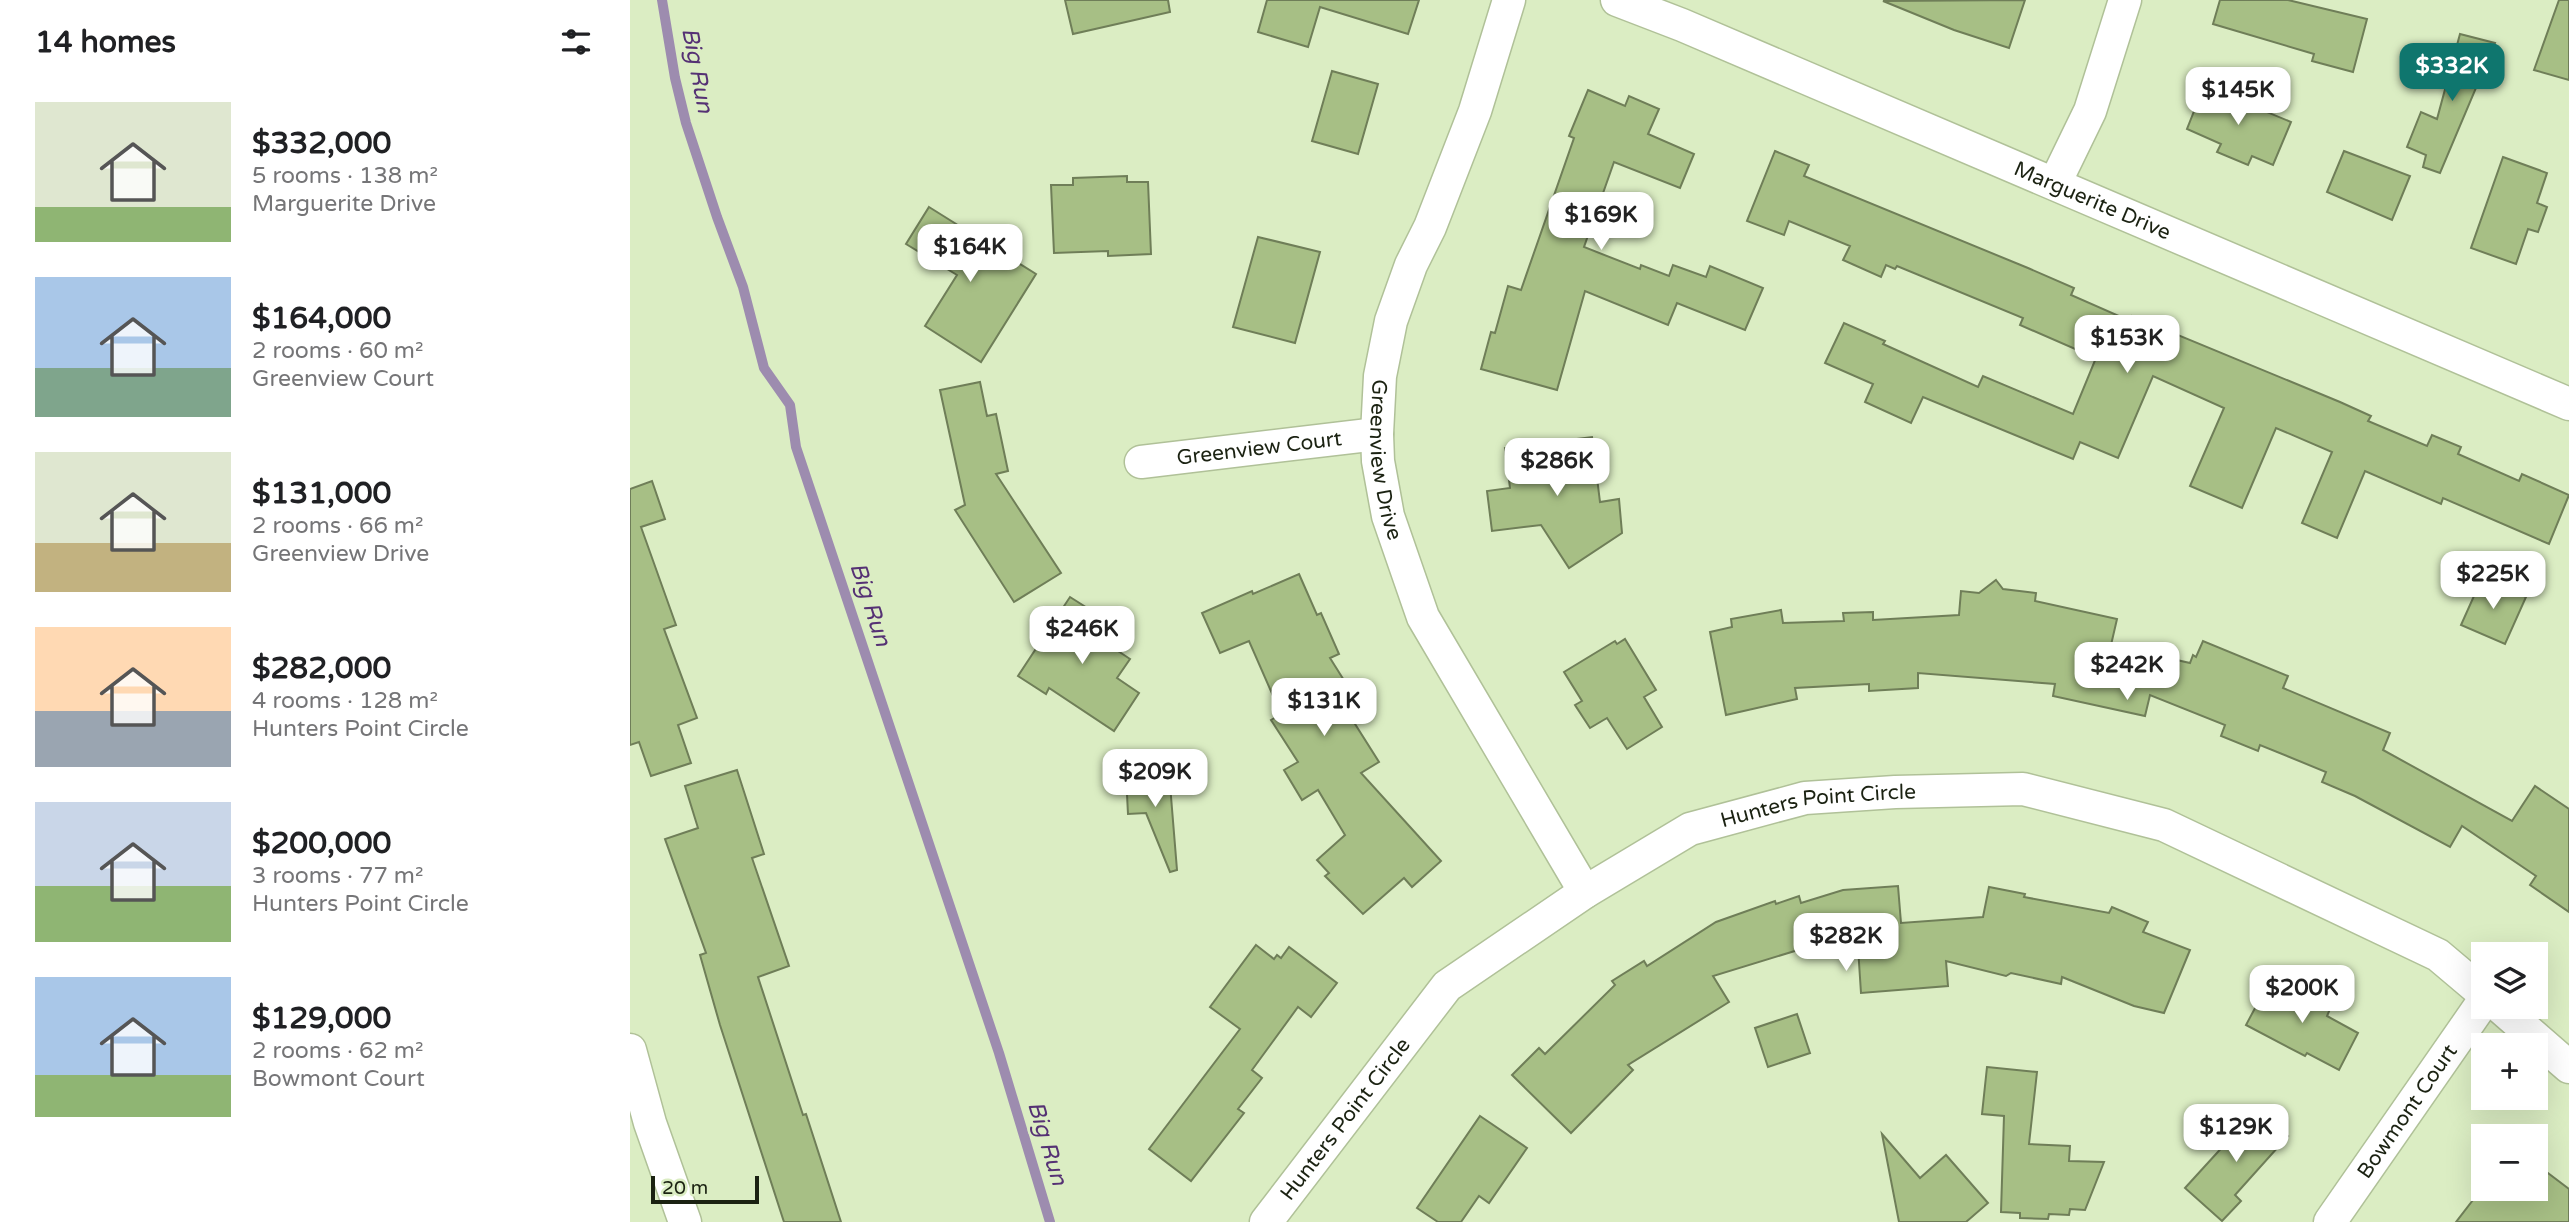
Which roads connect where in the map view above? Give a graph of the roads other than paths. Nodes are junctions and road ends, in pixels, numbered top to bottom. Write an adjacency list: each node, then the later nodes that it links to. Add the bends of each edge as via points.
1 (1509, 0): 6 (street, Greenview Drive, via 1475,111 1391,321 1380,376)
2 (1617, 0): 4 (street, Marguerite Drive)
3 (2125, 0): 4 (street, via 2090,111)
4 (2055, 183): 5 (street, Marguerite Drive)
5 (2569, 404)
6 (1377, 434): 7 (street, Greenview Court); 8 (street, Greenview Drive, via 1388,516 1423,617)
7 (1141, 462)
8 (1585, 892): 9 (street, Hunters Point Circle, via 1690,829 1805,798 2023,789 2164,825 2438,955); 15 (street, Hunters Point Circle, via 1447,986)
9 (2471, 983)
10 (2471, 1019): 16 (street, Bowmont Court)
11 (2514, 1019): 13 (street)
12 (631, 1056): 14 (street)
13 (2569, 1068)
14 (685, 1222)
15 (1267, 1222)
16 (2330, 1222)

